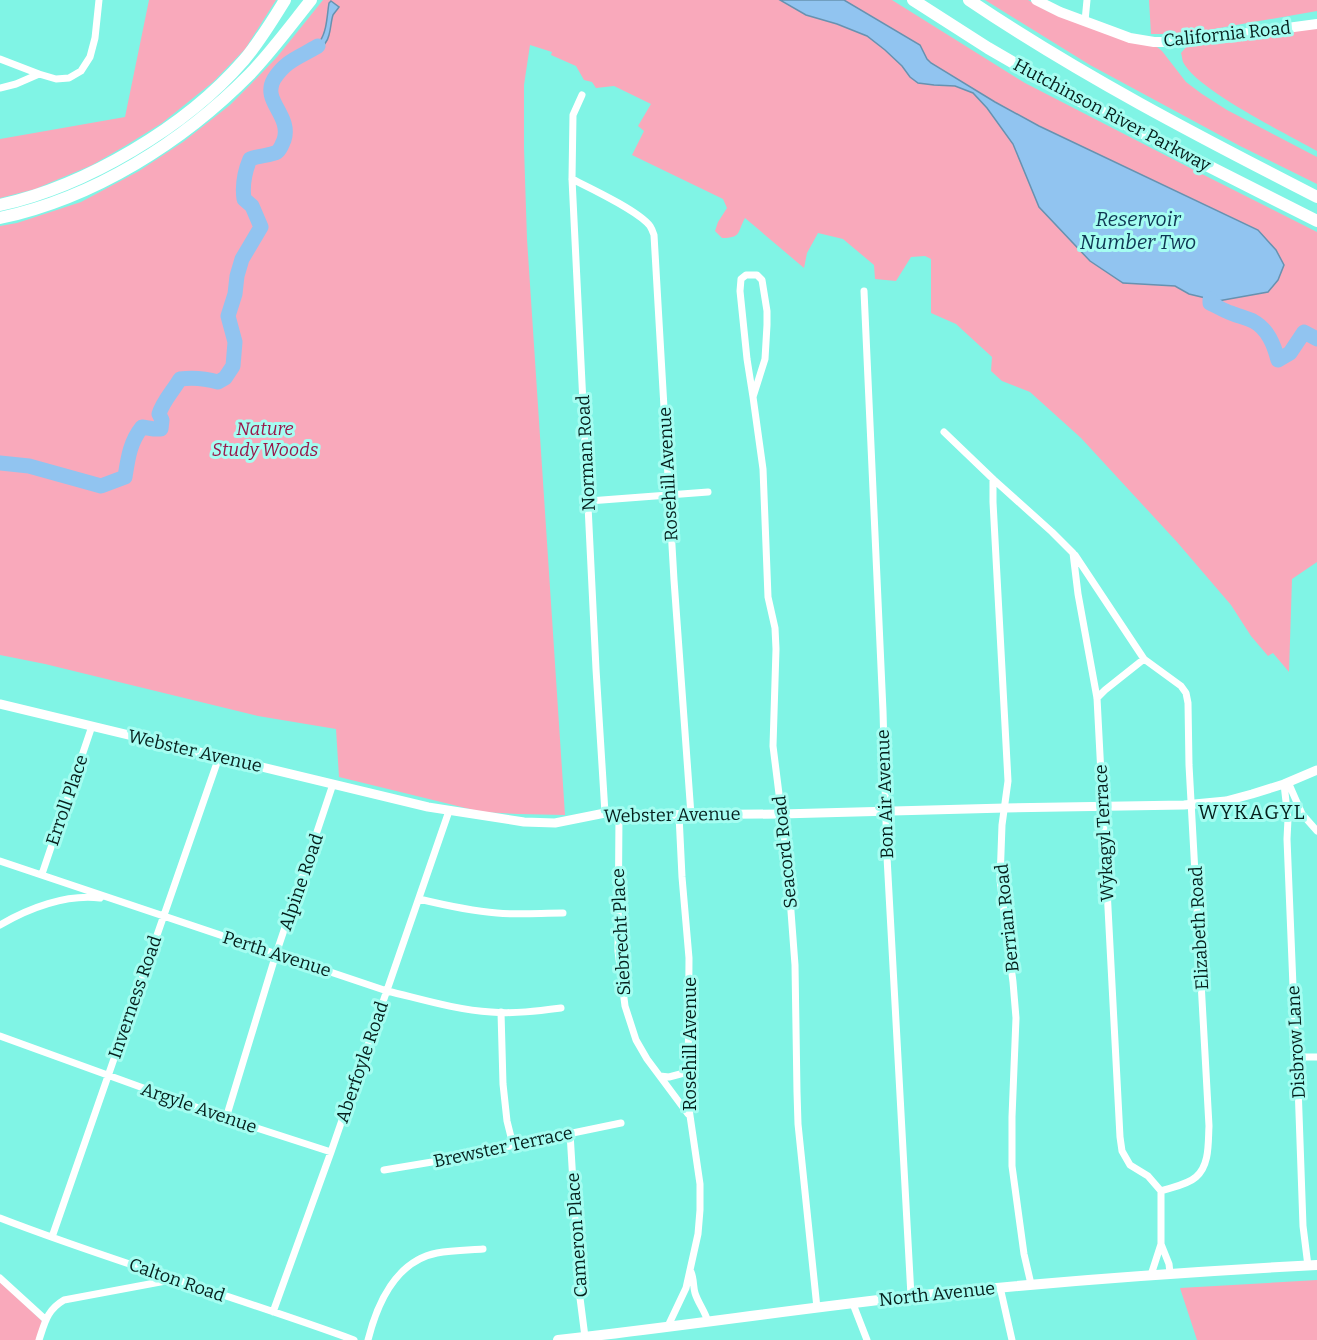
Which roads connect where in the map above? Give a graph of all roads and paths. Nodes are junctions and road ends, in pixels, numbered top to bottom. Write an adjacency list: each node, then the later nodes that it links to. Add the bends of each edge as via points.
1 (285, 0): 18 (highway, via 244,60 211,93 172,123 86,175)
2 (311, 0): 19 (highway, via 241,83 175,137 84,190)
3 (913, 0): 20 (highway, Hutchinson River Parkway, via 1076,99)
4 (964, 0): 9 (highway)
5 (969, 0): 9 (highway, Hutchinson River Parkway)
6 (1036, 0): 10 (main road, California Road)
7 (1087, 0): 10 (street)
8 (99, 3): 13 (street, via 90,57 81,71 69,78)
9 (982, 9): 17 (highway, Hutchinson River Parkway, via 1138,104)
10 (1085, 21): 11 (main road, California Road, via 1130,38 1167,42)
11 (1317, 24)
12 (0, 58): 13 (street)
13 (39, 75): 14 (street)
14 (0, 88)
15 (582, 94): 16 (street, Norman Road, via 573,115)
16 (572, 179): 26 (street, Rosehill Avenue, via 639,217 654,235); 27 (street, Norman Road)
17 (1317, 197)
18 (0, 205)
19 (0, 218)
20 (1317, 221)
21 (864, 291): 41 (street, Bon Air Avenue)
22 (753, 397): 22 (street, Seacord Road, via 765,359 766,311 762,280 757,275 746,275 741,279 740,291); 44 (street, Seacord Road, via 763,469 768,597 775,628 773,746)
23 (944, 432): 24 (street)
24 (993, 479): 28 (street); 39 (street, Berrian Road, via 1008,781)
25 (708, 492): 26 (street)
26 (670, 495): 27 (street); 47 (street, Rosehill Avenue)
27 (589, 501): 42 (street, Norman Road)
28 (1073, 553): 29 (street, Elizabeth Road); 30 (street, Wykagyl Terrace)
29 (1144, 659): 30 (street); 37 (street, Elizabeth Road, via 1176,681 1186,693)
30 (1097, 698): 38 (street, Wykagyl Terrace)
31 (0, 704): 32 (street, Webster Avenue)
32 (92, 726): 33 (street, Webster Avenue); 51 (street, Erroll Place)
33 (219, 757): 36 (street, Webster Avenue); 55 (street, Inverness Road)
34 (1317, 770): 35 (street, Webster Avenue)
35 (1286, 783): 37 (street, Webster Avenue, via 1226,801); 45 (street); 48 (street, Disbrow Lane)
36 (333, 784): 40 (street, Webster Avenue); 57 (street, Alpine Road)
37 (1192, 804): 38 (street, Webster Avenue); 74 (street, Elizabeth Road, via 1208,1147 1196,1177)
38 (1103, 806): 39 (street, Webster Avenue); 74 (street, Wykagyl Terrace, via 1122,1151 1130,1165 1148,1176)
39 (1005, 808): 41 (street, Webster Avenue); 85 (street, Berrian Road, via 1000,880 1016,1018 1012,1166)
40 (449, 811): 42 (street, Webster Avenue, via 555,823); 52 (street, Aberfoyle Road)
41 (886, 811): 44 (street, Webster Avenue); 87 (street, Bon Air Avenue)
42 (605, 813): 43 (street, Webster Avenue)
43 (619, 814): 46 (street, Webster Avenue); 66 (street, Siebrecht Place, via 618,951 625,1006 636,1040)
44 (781, 814): 47 (street, Webster Avenue); 89 (street, Seacord Road, via 795,965 798,1124)
45 (1302, 814): 48 (street); 49 (street)
46 (679, 815): 47 (street, Webster Avenue); 64 (street, Rosehill Avenue, via 689,958)
47 (691, 815)
48 (1287, 819): 62 (street, Disbrow Lane)
49 (1317, 831)
50 (0, 861): 51 (street, Perth Avenue)
51 (42, 874): 53 (street, Perth Avenue)
52 (418, 899): 54 (street, via 496,913); 58 (street, Aberfoyle Road)
53 (123, 903): 55 (street, Perth Avenue); 56 (street, via 76,897 42,905)
54 (563, 913)
55 (163, 916): 57 (street, Perth Avenue); 65 (street, Inverness Road)
56 (0, 925)
57 (276, 954): 58 (street, Perth Avenue); 68 (street, Alpine Road)
58 (387, 991): 60 (street, Perth Avenue, via 451,1006); 72 (street, Aberfoyle Road)
59 (561, 1008): 60 (street, Perth Avenue)
60 (501, 1012): 71 (street, via 503,1084)
61 (0, 1036): 65 (street, Argyle Avenue)
62 (1297, 1057): 63 (street); 79 (street, Disbrow Lane, via 1303,1226)
63 (1317, 1057)
64 (688, 1072): 66 (street); 67 (street, Rosehill Avenue)
65 (108, 1076): 68 (street, Argyle Avenue); 76 (street, Inverness Road)
66 (660, 1076): 67 (street, Siebrecht Place)
67 (690, 1116): 80 (street, Rosehill Avenue, via 700,1184 698,1234)
68 (226, 1118): 72 (street, Argyle Avenue)
69 (621, 1123): 70 (street, Brewster Terrace)
70 (570, 1133): 71 (street, Brewster Terrace); 94 (street, Cameron Place)
71 (513, 1145): 73 (street, Brewster Terrace)
72 (331, 1152): 90 (street, Aberfoyle Road)
73 (384, 1170)
74 (1161, 1191): 77 (street)
75 (0, 1218): 76 (street, Calton Road)
76 (52, 1237): 84 (street, Calton Road)
77 (1161, 1244): 81 (street); 82 (street)
78 (483, 1249): 97 (street, via 437,1253 405,1268 383,1297)
79 (1312, 1265): 81 (main road, North Avenue)
80 (691, 1272): 92 (street, Rosehill Avenue); 93 (street, Rosehill Avenue)
81 (1170, 1274): 82 (main road, North Avenue)
82 (1151, 1275): 85 (main road, North Avenue)
83 (0, 1278): 91 (street)
84 (173, 1280): 90 (street, Calton Road); 91 (street, via 64,1300 54,1306)
85 (1031, 1284): 86 (main road, North Avenue)
86 (1000, 1287): 87 (main road, North Avenue); 100 (street)
87 (911, 1296): 88 (main road, North Avenue)
88 (853, 1304): 89 (main road, North Avenue); 99 (street)
89 (817, 1308): 92 (main road, North Avenue)
90 (273, 1311): 96 (street, Calton Road)
91 (46, 1320): 95 (street)
92 (708, 1322): 93 (main road, North Avenue)
93 (668, 1326): 94 (main road, North Avenue)
94 (585, 1337): 98 (main road, North Avenue)
95 (39, 1340)
96 (354, 1340)
97 (368, 1340)
98 (558, 1340)
99 (867, 1340)
100 (1012, 1340)

